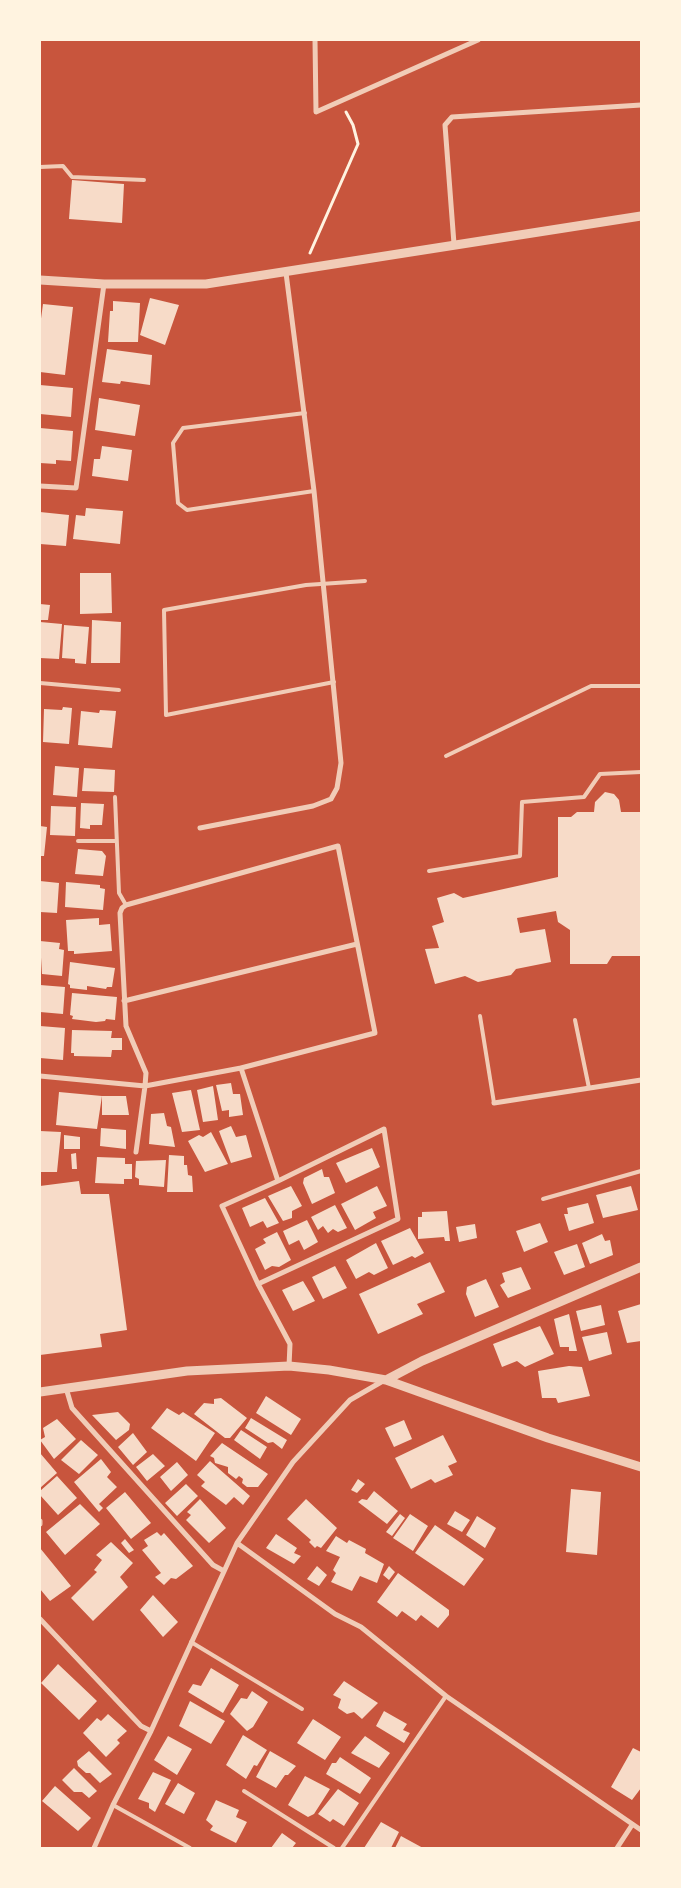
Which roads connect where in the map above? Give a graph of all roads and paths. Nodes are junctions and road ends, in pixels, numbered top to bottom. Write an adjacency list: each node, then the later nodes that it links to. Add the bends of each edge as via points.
1 (315, 40): 3 (street, via 316,112)
2 (478, 40): 3 (street)
3 (340, 101): 9 (path, via 353,125 358,144 310,252)
4 (641, 105): 8 (street, via 452,117 445,126)
5 (40, 167): 6 (lane, via 63,166 72,177)
6 (144, 180)
7 (641, 216): 8 (street)
8 (454, 244): 9 (street)
9 (311, 268): 10 (street)
10 (286, 273): 12 (street, via 206,284); 13 (street)
11 (40, 280): 12 (street)
12 (104, 284): 14 (street, via 76,488)
13 (305, 413): 15 (street); 15 (lane, via 183,428 173,443 178,502 187,510)
14 (40, 486)
15 (314, 491): 17 (street)
16 (365, 581): 17 (lane)
17 (323, 584): 18 (street); 18 (lane, via 164,610 166,715)
18 (334, 682): 25 (street, via 341,763 337,788 331,799 313,806)
19 (40, 683): 21 (lane)
20 (641, 686): 22 (lane, via 591,686)
21 (119, 690)
22 (446, 756)
23 (641, 772): 28 (lane, via 600,774 584,797 522,802 520,856)
24 (115, 797): 27 (lane)
25 (200, 828)
26 (78, 841): 27 (lane)
27 (115, 841): 29 (lane, via 119,893)
28 (429, 871)
29 (126, 905): 30 (street, via 338,846); 31 (street, via 120,913)
30 (358, 944): 31 (street); 34 (street, via 375,1032)
31 (124, 1001): 37 (street, via 126,1026 146,1073)
32 (480, 1016): 39 (lane)
33 (575, 1020): 38 (lane)
34 (241, 1068): 37 (street); 42 (street)
35 (40, 1076): 37 (street)
36 (641, 1080): 38 (street)
37 (145, 1086): 40 (street)
38 (589, 1088): 39 (street)
39 (494, 1103)
40 (136, 1152)
41 (641, 1170): 43 (lane)
42 (278, 1181): 45 (street, via 222,1206); 45 (street, via 384,1128 398,1219)
43 (543, 1200)
44 (641, 1267): 47 (street, via 422,1361)
45 (258, 1284): 46 (street, via 290,1344)
46 (289, 1366): 47 (street); 48 (street, via 186,1371)
47 (386, 1380): 50 (street, via 548,1438); 51 (street, via 350,1400 293,1462)
48 (66, 1388): 49 (street); 52 (street, via 72,1408 212,1565)
49 (40, 1392)
50 (641, 1467)
51 (237, 1543): 52 (street); 55 (street, via 336,1614 361,1627)
52 (224, 1571): 54 (street)
53 (40, 1619): 57 (street, via 141,1726)
54 (191, 1642): 56 (lane); 57 (street)
55 (446, 1696): 60 (street); 65 (lane)
56 (302, 1709)
57 (151, 1732): 59 (street)
58 (244, 1791): 64 (lane)
59 (113, 1805): 62 (street); 63 (lane)
60 (632, 1825): 61 (street); 66 (street)
61 (641, 1830)
62 (94, 1848)
63 (190, 1848)
64 (334, 1848)
65 (342, 1848)
66 (616, 1848)

